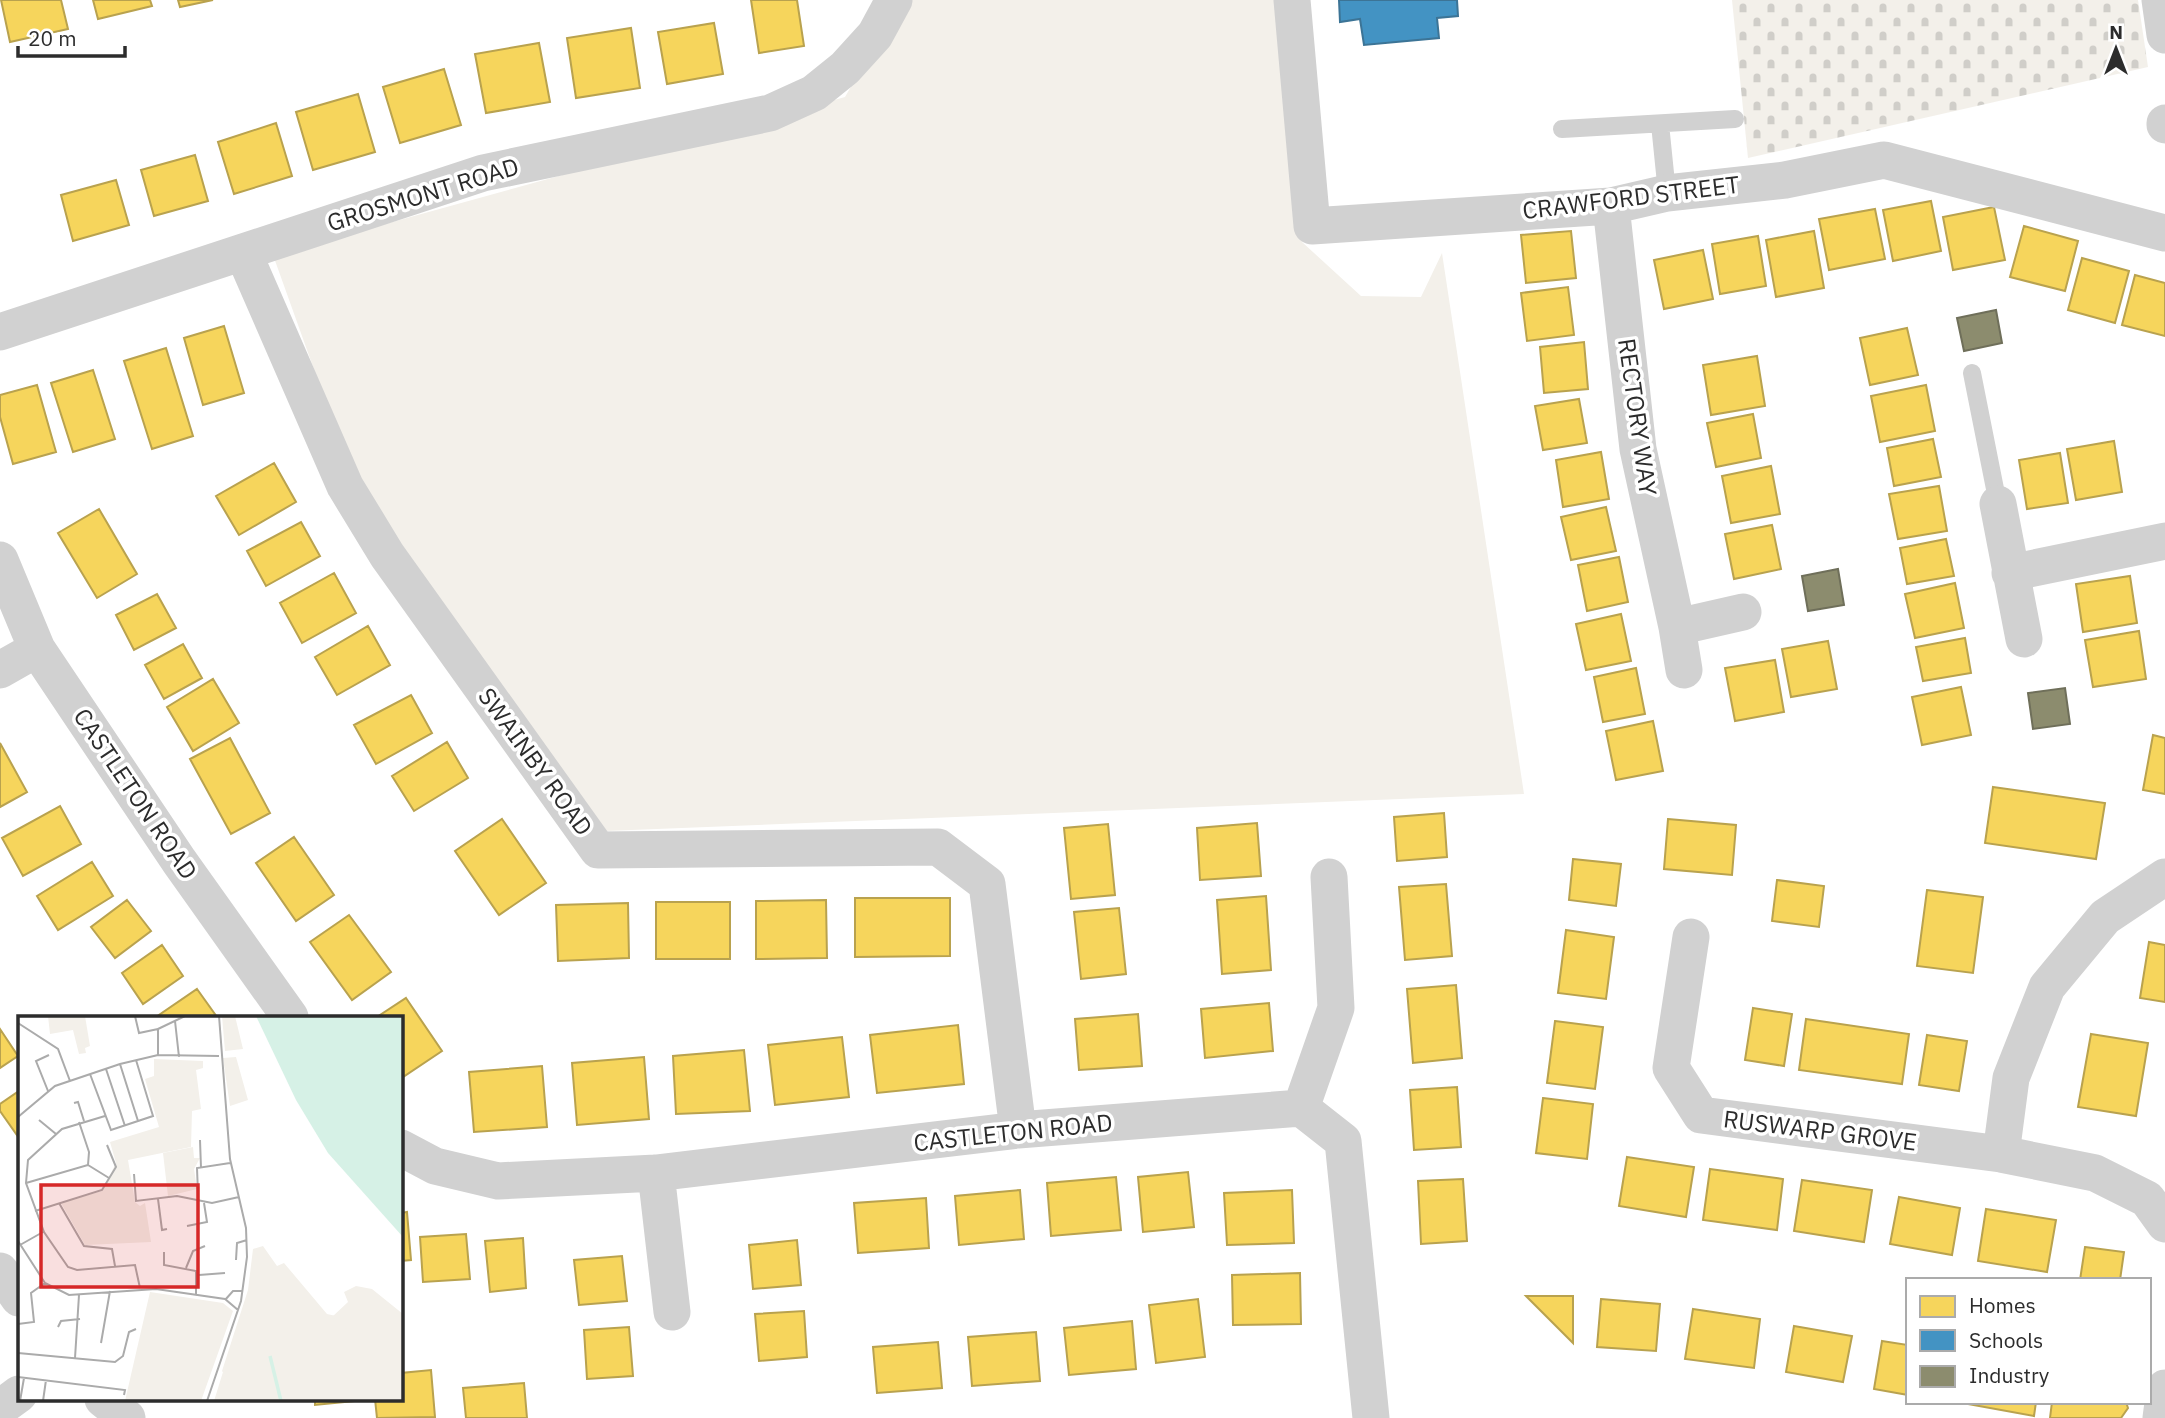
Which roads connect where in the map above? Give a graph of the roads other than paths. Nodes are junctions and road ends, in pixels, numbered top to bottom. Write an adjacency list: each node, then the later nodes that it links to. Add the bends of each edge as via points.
1 (894, 0): 11 (street, GROSMONT ROAD, via 875,35 845,68 814,93 770,113 483,173)
2 (1292, 0): 9 (street, CRAWFORD STREET, via 1312,226)
3 (2160, 0): 4 (street)
4 (2165, 36)
5 (1735, 119): 6 (lane)
6 (1660, 124): 7 (lane); 8 (lane)
7 (1562, 129)
8 (1667, 193): 9 (street, CRAWFORD STREET); 10 (street, CRAWFORD STREET, via 1785,180 1884,160)
9 (1611, 206): 19 (street, RECTORY WAY, via 1638,450)
10 (2165, 233)
11 (243, 252): 12 (street, GROSMONT ROAD); 29 (street, SWAINBY ROAD, via 345,486 387,555 598,850 938,847 987,884)
12 (0, 332)
13 (1972, 373): 14 (lane)
14 (1998, 504): 17 (street)
15 (2165, 541): 17 (street)
16 (0, 560): 21 (street, CASTLETON ROAD)
17 (2010, 573): 20 (street)
18 (1743, 612): 19 (street)
19 (1677, 627): 23 (street, RECTORY WAY)
20 (2024, 639)
21 (37, 649): 22 (street); 27 (street, CASTLETON ROAD)
22 (0, 670)
23 (1684, 670)
24 (1329, 877): 28 (street, via 1336,1008)
25 (2165, 877): 31 (street, via 2105,917 2047,988 2011,1078)
26 (1692, 937): 31 (street, RUSWARP GROVE, via 1671,1068 1701,1115)
27 (289, 1016)
28 (1301, 1108): 29 (street, CASTLETON ROAD); 42 (street, via 1343,1141)
29 (1018, 1130): 32 (street, CASTLETON ROAD)
30 (402, 1149): 32 (street, CASTLETON ROAD, via 435,1166 498,1181)
31 (2001, 1154): 33 (street, RUSWARP GROVE, via 2095,1173 2147,1199)
32 (656, 1173): 36 (street)
33 (2165, 1224)
34 (0, 1272): 35 (street)
35 (18, 1297)
36 (672, 1312)
37 (2165, 1388): 43 (street)
38 (18, 1395): 40 (street)
39 (104, 1400): 41 (street)
40 (0, 1408)
41 (127, 1418)
42 (1371, 1418)
43 (2161, 1418)

